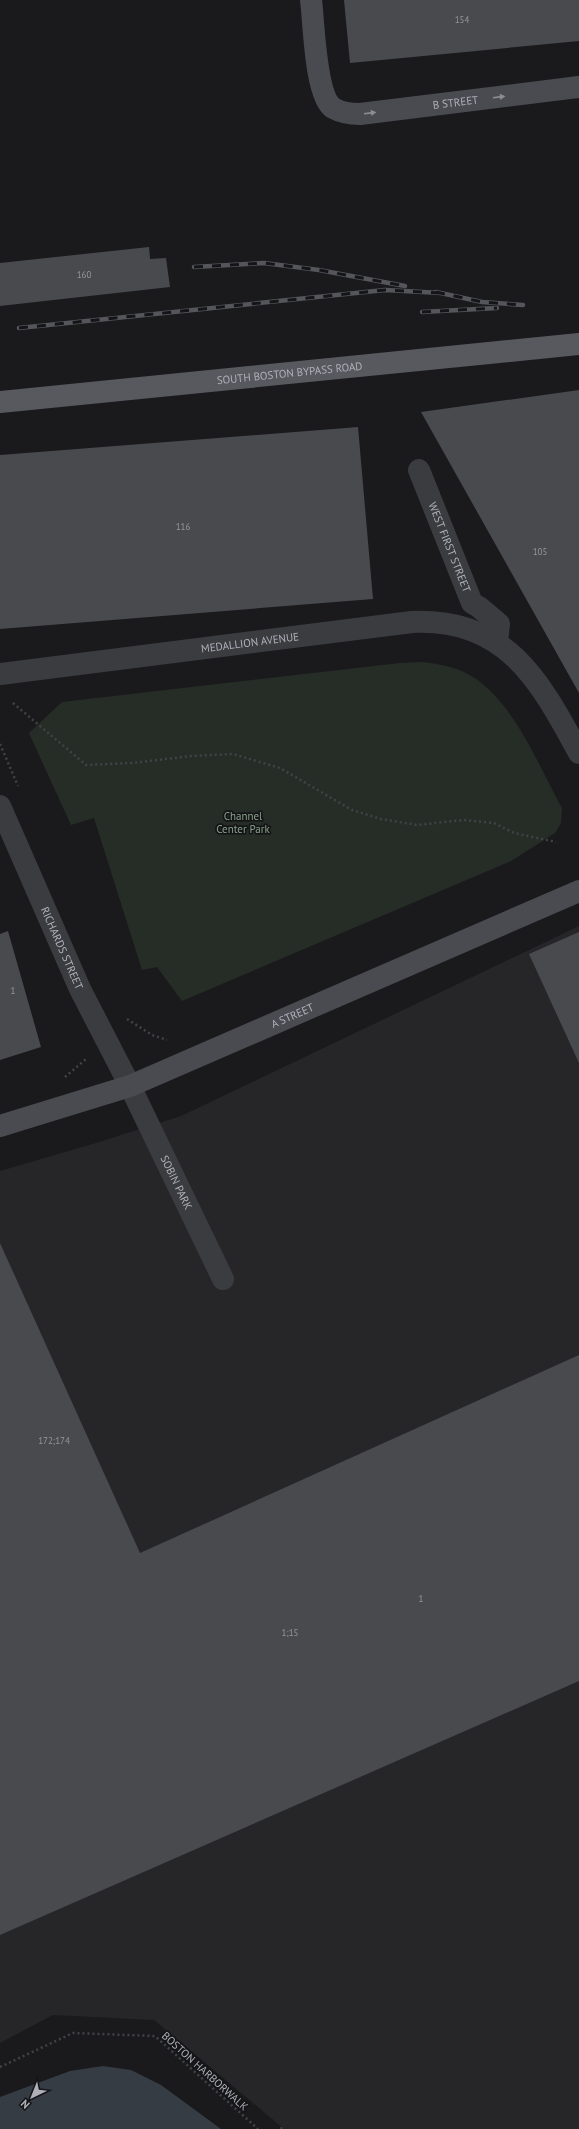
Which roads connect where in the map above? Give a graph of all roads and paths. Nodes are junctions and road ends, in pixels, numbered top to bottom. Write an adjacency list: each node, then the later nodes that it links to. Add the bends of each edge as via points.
1 (311, 0): 2 (main road, B STREET, one-way to 2, via 320,86 332,107 346,114)
2 (579, 87)
3 (579, 344): 4 (main road, SOUTH BOSTON BYPASS ROAD)
4 (0, 402)
5 (419, 470): 6 (street, WEST FIRST STREET, via 472,603 500,624)
6 (497, 642): 7 (street, MEDALLION AVENUE, via 460,626 437,622 412,622); 9 (street, via 519,661 535,680)
7 (0, 674)
8 (12, 703): 11 (path, via 86,765 233,754 280,768 352,810 381,819 417,824 463,820 494,823 514,833)
9 (579, 753)
10 (0, 806): 14 (street, RICHARDS STREET, via 80,989)
11 (556, 842)
12 (579, 891): 16 (main road, A STREET)
13 (131, 1022): 14 (path)
14 (107, 1042): 15 (path); 16 (street, RICHARDS STREET)
15 (59, 1082)
16 (130, 1086): 17 (main road, A STREET); 18 (street, SOBIN PARK)
17 (0, 1126)
18 (223, 1279)
19 (0, 2067): 20 (path, BOSTON HARBORWALK, via 73,2034 155,2036)
20 (258, 2129)

